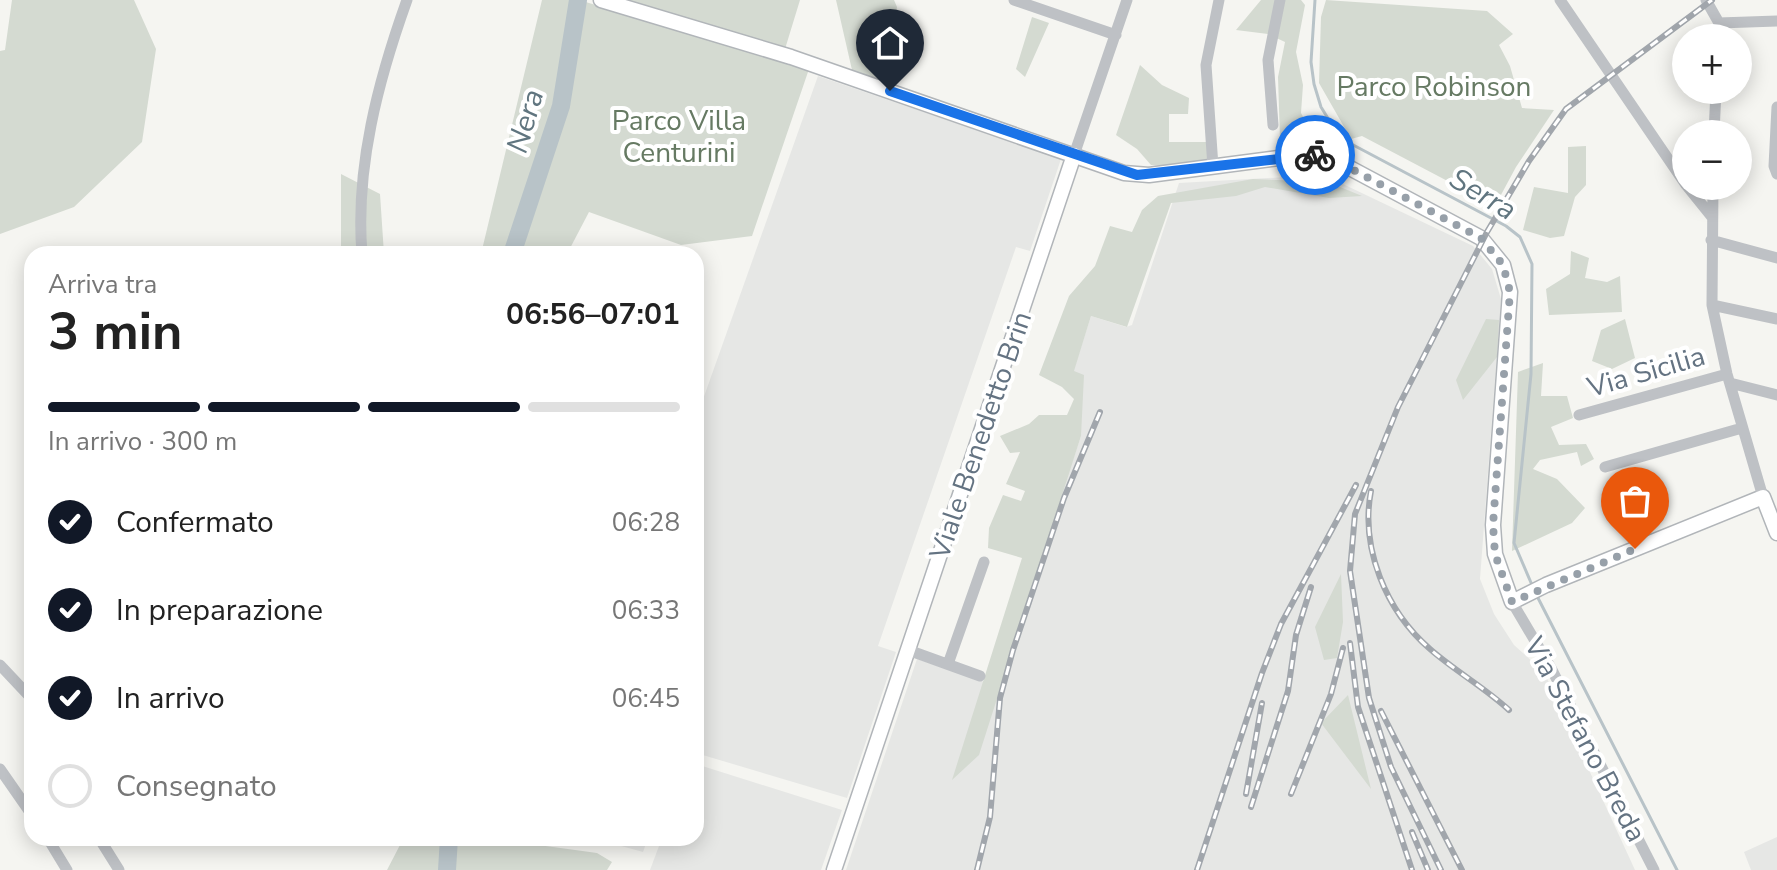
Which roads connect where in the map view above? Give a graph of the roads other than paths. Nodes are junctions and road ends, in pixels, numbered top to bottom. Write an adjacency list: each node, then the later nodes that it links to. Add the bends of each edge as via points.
1 (407, 0): 23 (street, via 371,125)
2 (601, 0): 15 (main road, Via Stefano Breda, via 791,57)
3 (1014, 0): 9 (street)
4 (1127, 0): 12 (street, Viale Benedetto Brin)
5 (1219, 0): 17 (street, via 1206,65)
6 (1280, 0): 14 (street, via 1268,60)
7 (1560, 0): 16 (street)
8 (1706, 0): 11 (street)
9 (1038, 4): 12 (street)
10 (1777, 21): 11 (street)
11 (1719, 23)
12 (1116, 35): 15 (street, Viale Benedetto Brin)
13 (1777, 107): 18 (street)
14 (1273, 125)
15 (1074, 155): 17 (main road, Via Stefano Breda, via 1137,175); 36 (main road, Viale Benedetto Brin)
16 (1672, 165)
17 (1213, 167): 35 (main road, Via Stefano Breda, via 1301,155 1333,159 1481,238 1495,252 1510,292 1493,525 1495,554)
18 (1777, 174)
19 (1698, 200): 21 (street)
20 (1713, 200): 21 (street)
21 (1712, 217): 22 (street)
22 (1711, 240): 24 (street); 25 (street)
23 (362, 246)
24 (1777, 258)
25 (1712, 305): 26 (street); 27 (street)
26 (1777, 319)
27 (1728, 378): 28 (street); 29 (street, Via Sicilia); 30 (street)
28 (1777, 395)
29 (1579, 415)
30 (1742, 428): 31 (street); 32 (street)
31 (1605, 467)
32 (1763, 497): 33 (main road); 35 (main road)
33 (1777, 533)
34 (984, 562): 37 (street)
35 (1512, 602): 48 (street, Via Stefano Breda)
36 (908, 650): 37 (street); 47 (main road, Viale Benedetto Brin)
37 (948, 664): 39 (street)
38 (0, 665): 40 (street)
39 (980, 676)
40 (24, 690)
41 (0, 769): 42 (street)
42 (24, 804)
43 (55, 846): 45 (street)
44 (104, 846): 46 (street)
45 (67, 870)
46 (119, 870)
47 (834, 870)
48 (1654, 870)

